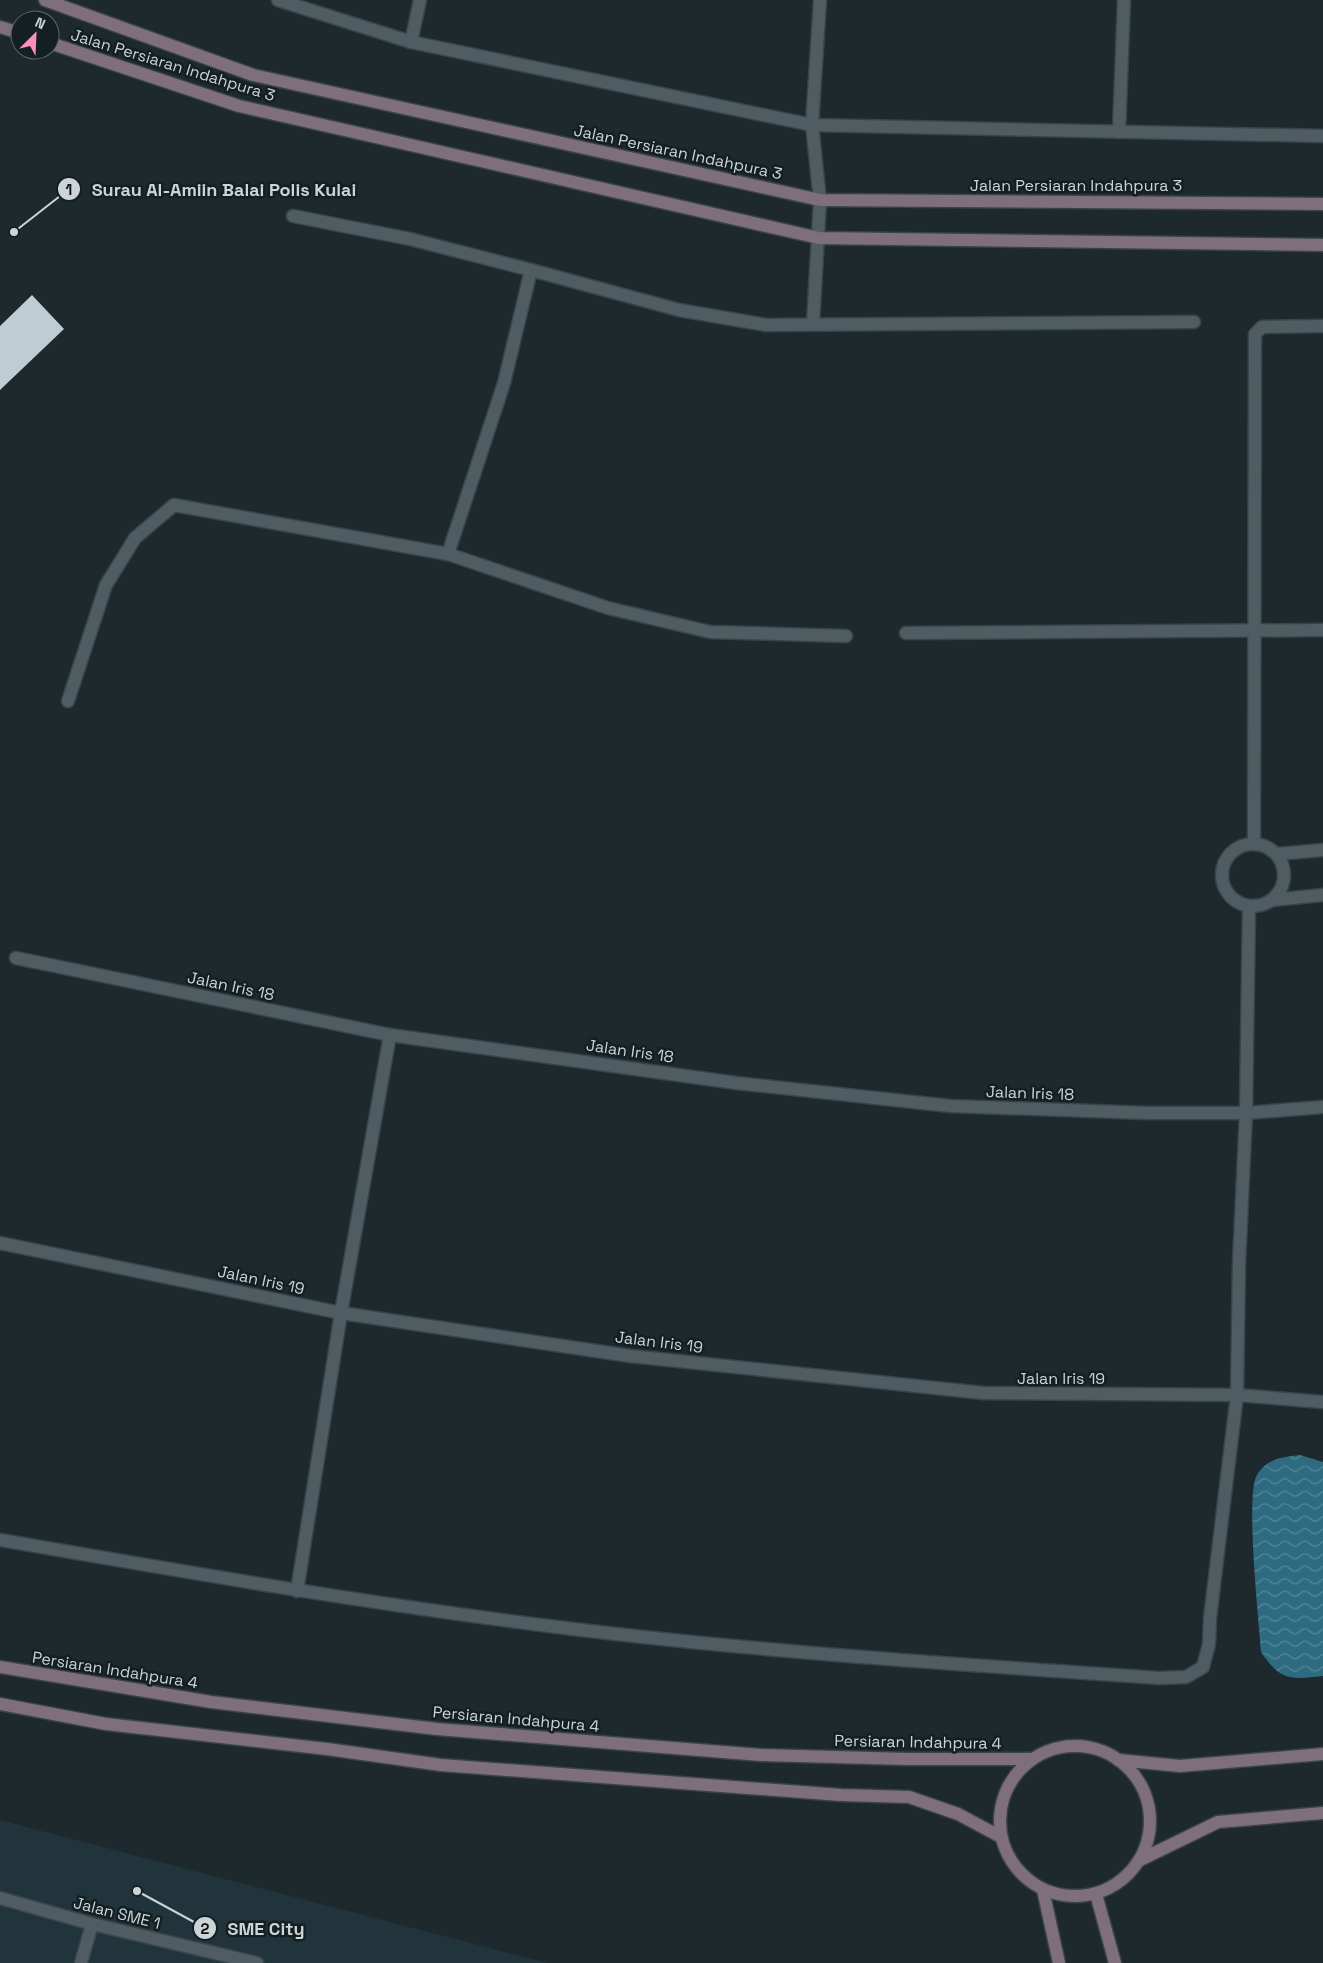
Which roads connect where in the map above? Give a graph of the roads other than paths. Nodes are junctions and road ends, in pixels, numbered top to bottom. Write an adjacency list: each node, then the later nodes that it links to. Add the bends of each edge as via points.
1 (45, 0): 11 (street, Jalan Persiaran Indahpura 3, via 253,74)
2 (278, 0): 6 (street)
3 (420, 0): 6 (street)
4 (820, 0): 8 (street)
5 (1124, 0): 9 (street)
6 (411, 42): 8 (street)
7 (60, 46): 14 (street, Jalan Persiaran Indahpura 3, via 239,106)
8 (812, 125): 9 (street); 11 (street)
9 (1119, 132): 10 (street)
10 (1323, 136)
11 (820, 200): 12 (street, Jalan Persiaran Indahpura 3); 14 (street)
12 (1323, 204)
13 (293, 216): 16 (street, via 410,239)
14 (819, 238): 15 (street, Jalan Persiaran Indahpura 3); 18 (street)
15 (1323, 245)
16 (531, 270): 18 (street, via 679,310 766,325); 20 (street, via 504,383)
17 (1194, 322): 18 (street)
18 (813, 324)
19 (1323, 326): 21 (street, via 1262,327 1255,334)
20 (448, 554): 24 (street, via 608,608 710,632); 25 (street, via 174,505 135,538 106,585)
21 (1254, 630): 22 (street); 23 (street); 26 (street)
22 (1323, 630)
23 (906, 633)
24 (846, 636)
25 (68, 701)
26 (1254, 843): 28 (street); 31 (street, via 1235,849 1223,864 1221,874 1227,893)
27 (1323, 850): 28 (street)
28 (1277, 854): 30 (street, via 1282,863 1284,883)
29 (1323, 895): 30 (street)
30 (1272, 900): 31 (street, via 1264,905)
31 (1248, 907): 35 (street)
32 (16, 958): 33 (street, Jalan Iris 18)
33 (390, 1035): 35 (street, Jalan Iris 18, via 736,1083 950,1106); 37 (street)
34 (1323, 1107): 35 (street, Jalan Iris 18)
35 (1246, 1113): 38 (street)
36 (0, 1243): 37 (street, Jalan Iris 19)
37 (341, 1313): 38 (street, Jalan Iris 19, via 630,1356 983,1393); 41 (street)
38 (1236, 1395): 39 (street, Jalan Iris 19); 41 (street, via 1209,1644 1203,1667 1186,1677 1159,1678 800,1654 556,1627)
39 (1323, 1402)
40 (0, 1540): 41 (street)
41 (297, 1590)
42 (0, 1667): 45 (street, Persiaran Indahpura 4, via 211,1702 436,1729 761,1755)
43 (0, 1704): 48 (street, via 106,1724 441,1765 841,1795 909,1797 958,1814)
44 (1323, 1754): 46 (street, via 1180,1766)
45 (1032, 1759): 46 (street, via 1053,1749 1076,1746 1098,1750); 48 (street, via 1016,1774 1004,1793 999,1815)
46 (1118, 1760): 49 (street, via 1137,1780 1149,1806 1147,1843)
47 (1323, 1813): 49 (street, via 1218,1822)
48 (1001, 1837): 50 (street, via 1009,1859 1024,1877)
49 (1140, 1860): 51 (street, via 1128,1875)
50 (1043, 1890): 51 (street, via 1078,1897); 56 (street)
51 (1096, 1894): 57 (street)
52 (0, 1898): 53 (street, Jalan SME 1)
53 (92, 1924): 54 (street); 55 (street, Jalan SME 1)
54 (81, 1963)
55 (257, 1963)
56 (1059, 1963)
57 (1116, 1963)

